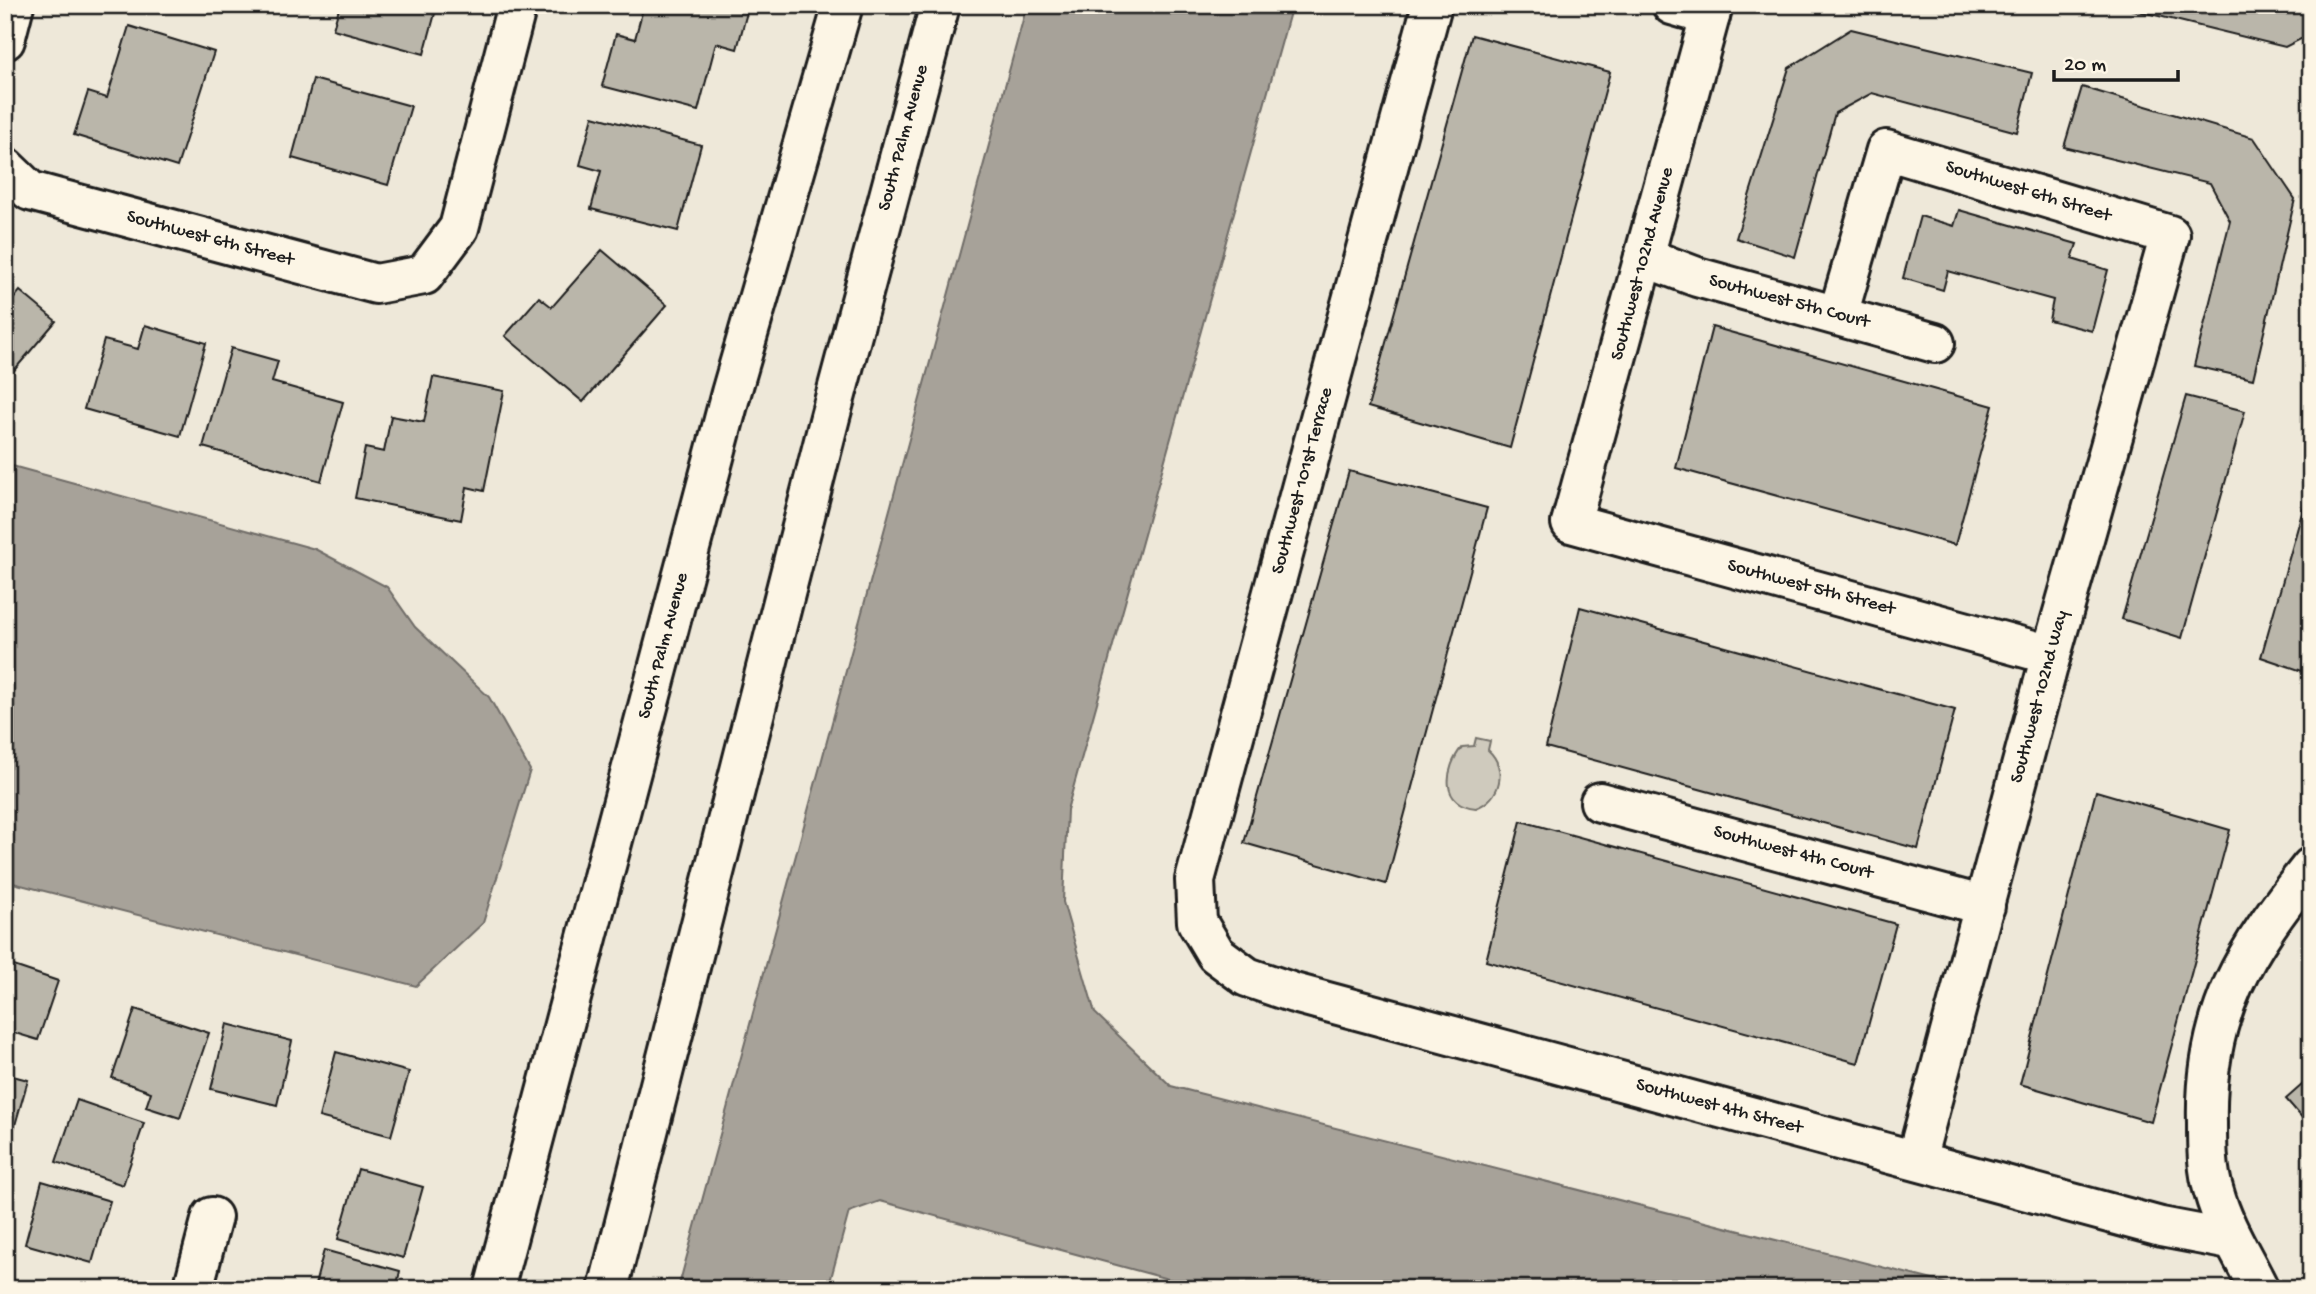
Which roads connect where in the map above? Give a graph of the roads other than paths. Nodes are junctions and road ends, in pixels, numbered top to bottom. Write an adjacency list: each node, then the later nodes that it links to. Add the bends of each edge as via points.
1 (15, 5): 8 (street)
2 (517, 5): 9 (street, Southwest 6th Street, via 459,228 424,275 376,284 30,191)
3 (843, 5): 24 (street, South Palm Avenue, via 727,406)
4 (940, 5): 25 (street, South Palm Avenue)
5 (1433, 5): 19 (street, Southwest 101st Terrace, via 1195,880 1197,922)
6 (1672, 5): 7 (street)
7 (1712, 11): 11 (street, Southwest 102nd Avenue)
8 (5, 40)
9 (5, 167)
10 (2170, 235): 12 (street, Southwest 6th Street, via 1886,150); 15 (street, Southwest 102nd Way)
11 (1644, 257): 12 (street, Southwest 5th Court, via 1697,277); 14 (street, Southwest 102nd Avenue)
12 (1838, 315): 13 (street, Southwest 5th Court)
13 (1935, 343)
14 (1571, 523): 15 (street, Southwest 5th Street)
15 (2051, 655): 18 (street, Southwest 102nd Way)
16 (1601, 802): 18 (street, Southwest 4th Court)
17 (2311, 867): 22 (street, via 2242,963 2221,1009 2210,1063 2207,1148 2213,1190)
18 (1985, 905): 20 (street, Southwest 102nd Way)
19 (1216, 954): 20 (street, Southwest 4th Street, via 1247,977 1294,993)
20 (1916, 1160): 22 (street, Southwest 4th Street, via 2161,1227)
21 (212, 1217): 23 (street)
22 (2230, 1240): 26 (street)
23 (193, 1289)
24 (494, 1289)
25 (608, 1289)
26 (2259, 1289)

